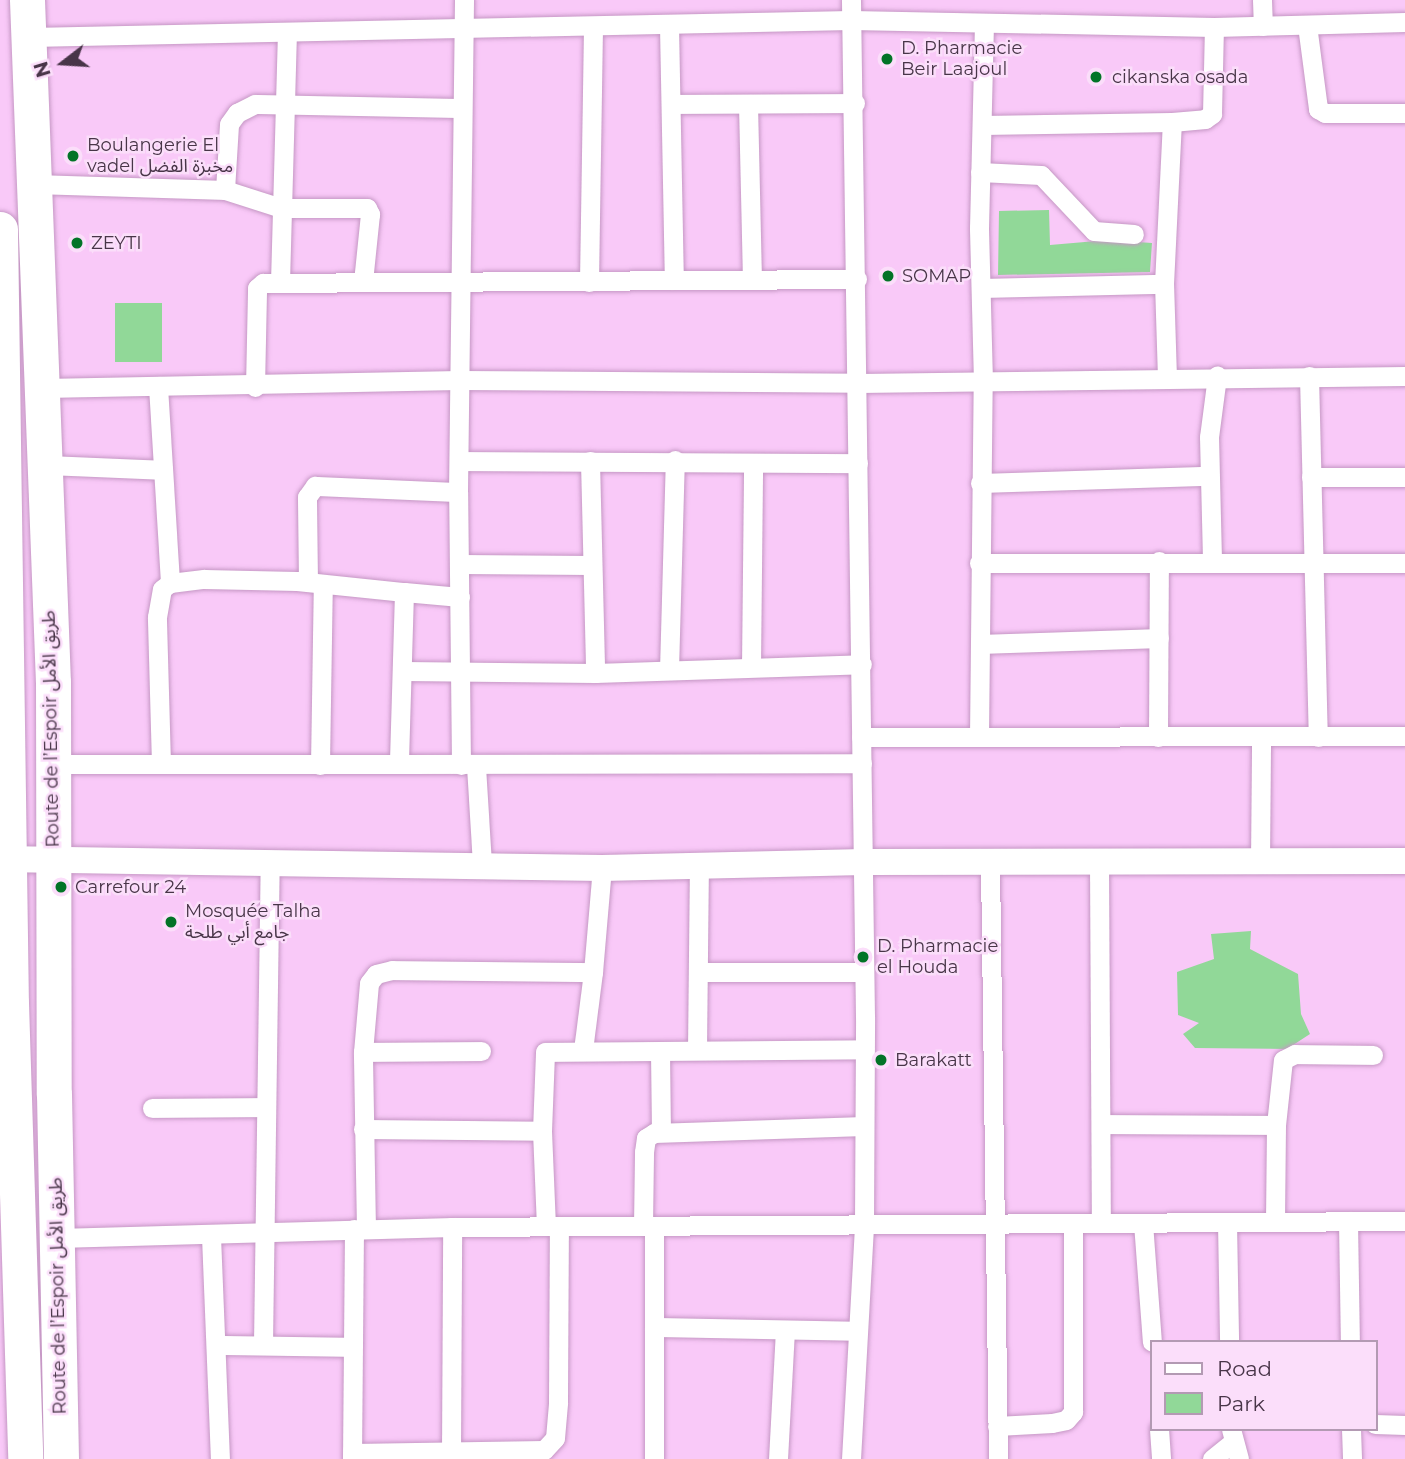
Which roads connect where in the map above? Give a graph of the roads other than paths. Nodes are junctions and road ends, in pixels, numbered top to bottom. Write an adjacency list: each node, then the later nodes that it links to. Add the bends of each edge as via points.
1 (27, 0): 15 (highway, Route de l’Espoir طريق الأمل)
2 (464, 0): 13 (street)
3 (851, 0): 5 (street)
4 (1262, 0): 10 (street)
5 (851, 20): 8 (street); 9 (street); 17 (street)
6 (1405, 22): 7 (street)
7 (1307, 25): 10 (street); 21 (street, via 1318,109 1325,113)
8 (669, 26): 11 (street); 18 (street)
9 (984, 26): 12 (street); 23 (street)
10 (1263, 26): 12 (street)
11 (593, 27): 13 (street); 36 (street)
12 (1213, 27): 22 (street, via 1212,114 1205,119)
13 (464, 29): 14 (street); 20 (street)
14 (287, 33): 15 (street); 16 (street)
15 (30, 37): 25 (highway, Route de l’Espoir طريق الأمل)
16 (286, 103): 20 (street); 26 (street, via 255,104 237,113 227,139); 27 (street)
17 (855, 103): 19 (street); 32 (street)
18 (672, 104): 19 (street); 33 (street)
19 (748, 104): 31 (street)
20 (461, 108): 37 (street)
21 (1405, 113)
22 (1172, 122): 23 (street); 38 (street)
23 (982, 125): 24 (street)
24 (980, 173): 29 (street, via 1041,175 1094,231); 39 (street)
25 (37, 184): 26 (street); 49 (highway, Route de l’Espoir طريق الأمل)
26 (225, 190): 27 (street)
27 (281, 208): 34 (street); 35 (street, via 367,208)
28 (0, 229): 30 (highway, Route de l’Espoir طريق الأمل)
29 (1133, 234)
30 (1, 264): 56 (highway, Route de l’Espoir طريق الأمل)
31 (752, 279): 32 (street); 33 (street)
32 (857, 279): 46 (street)
33 (674, 280): 36 (street)
34 (280, 282): 35 (street); 48 (street, via 257,288)
35 (363, 282): 37 (street)
36 (589, 282): 37 (street)
37 (460, 284): 44 (street)
38 (1164, 284): 39 (street); 43 (street)
39 (981, 288): 45 (street)
40 (1217, 376): 41 (street); 43 (street); 58 (street, via 1210,413)
41 (1309, 376): 42 (street); 59 (street)
42 (1405, 376)
43 (1167, 379): 45 (street)
44 (459, 380): 46 (street); 48 (street); 51 (street)
45 (983, 382): 46 (street); 61 (street)
46 (859, 383): 54 (street)
47 (158, 386): 48 (street); 49 (street); 57 (street)
48 (255, 387)
49 (43, 388): 55 (highway, Route de l’Espoir طريق الأمل)
50 (675, 460): 52 (street); 53 (street); 79 (street)
51 (460, 461): 52 (street); 62 (street)
52 (590, 461): 69 (street)
53 (753, 463): 54 (street); 78 (street)
54 (858, 463): 77 (street)
55 (44, 465): 57 (street); 90 (highway, Route de l’Espoir طريق الأمل)
56 (3, 466): 70 (highway, Route de l’Espoir طريق الأمل)
57 (163, 470): 71 (street)
58 (1209, 476): 61 (street); 63 (street)
59 (1311, 477): 60 (street); 65 (street)
60 (1405, 477)
61 (980, 483): 67 (street)
62 (458, 492): 68 (street); 72 (street, via 315,486 307,497)
63 (1212, 559): 64 (street); 65 (street)
64 (1159, 561): 67 (street); 75 (street)
65 (1310, 562): 66 (street); 87 (street)
66 (1405, 562)
67 (979, 563): 76 (street)
68 (459, 564): 69 (street); 74 (street)
69 (590, 565): 82 (street)
70 (4, 568): 95 (highway, Route de l’Espoir طريق الأمل)
71 (170, 583): 72 (street, via 204,579); 91 (street, via 162,589 157,617)
72 (316, 583): 73 (street); 93 (street)
73 (404, 592): 74 (street); 80 (street)
74 (460, 597): 81 (street)
75 (1159, 638): 76 (street); 86 (street)
76 (981, 644): 85 (street)
77 (862, 664): 78 (street); 84 (street)
78 (751, 666): 79 (street)
79 (670, 670): 82 (street)
80 (403, 671): 81 (street); 92 (street)
81 (462, 671): 82 (street); 94 (street)
82 (595, 673)
83 (1405, 736): 87 (street)
84 (861, 737): 85 (street); 89 (street)
85 (979, 737): 86 (street)
86 (1158, 737): 88 (street)
87 (1318, 737): 88 (street)
88 (1261, 739): 102 (street)
89 (862, 763): 94 (street); 99 (street)
90 (54, 764): 91 (street); 96 (highway, Route de l’Espoir طريق الأمل)
91 (161, 764): 93 (street)
92 (399, 764): 93 (street); 94 (street)
93 (320, 765)
94 (469, 766): 103 (street)
95 (6, 859): 96 (main road); 109 (highway, Route de l’Espoir طريق الأمل)
96 (53, 860): 98 (main road); 140 (highway, Route de l’Espoir طريق الأمل)
97 (1405, 861): 102 (main road)
98 (270, 862): 103 (main road); 117 (street)
99 (864, 862): 100 (main road); 104 (main road); 108 (street)
100 (990, 863): 101 (main road); 133 (street)
101 (1099, 863): 102 (main road); 119 (street)
102 (1260, 863)
103 (482, 864): 105 (main road)
104 (699, 865): 105 (main road); 107 (street)
105 (602, 867): 106 (street)
106 (593, 972): 111 (street); 115 (street, via 392,970 376,974 365,996)
107 (698, 972): 108 (street); 112 (street)
108 (864, 972): 110 (street)
109 (6, 1003): 141 (highway, Route de l’Espoir طريق الأمل)
110 (863, 1049): 112 (street); 121 (street)
111 (583, 1050): 114 (street); 123 (street, via 545,1052)
112 (697, 1050): 114 (street)
113 (481, 1051): 115 (street)
114 (660, 1051): 124 (street)
115 (363, 1052): 122 (street)
116 (1373, 1055): 120 (street, via 1295,1054 1283,1060)
117 (265, 1107): 118 (street); 138 (street)
118 (152, 1108)
119 (1101, 1124): 120 (street); 130 (street)
120 (1276, 1125): 125 (street)
121 (864, 1126): 124 (street); 132 (street)
122 (363, 1129): 123 (street); 137 (street)
123 (542, 1131): 134 (street)
124 (662, 1131): 135 (street, via 646,1138)
125 (1275, 1221): 126 (street); 128 (street)
126 (1348, 1221): 127 (street); 147 (street)
127 (1405, 1221)
128 (1227, 1222): 131 (street); 146 (street)
129 (1073, 1223): 130 (street); 133 (street); 153 (street, via 1073,1412 1066,1420 1052,1423)
130 (1101, 1223): 131 (street)
131 (1143, 1223): 145 (street)
132 (864, 1224): 133 (street); 135 (street); 144 (street)
133 (992, 1224): 153 (street)
134 (553, 1226): 135 (street); 136 (street); 159 (street, via 555,1438 544,1450)
135 (648, 1226): 142 (street)
136 (452, 1227): 137 (street); 157 (street)
137 (360, 1229): 138 (street); 150 (street)
138 (262, 1234): 139 (street); 148 (street)
139 (211, 1236): 140 (street); 149 (street)
140 (58, 1238): 161 (highway, Route de l’Espoir طريق الأمل)
141 (11, 1298): 160 (highway, Route de l’Espoir طريق الأمل)
142 (654, 1327): 143 (street); 163 (street)
143 (785, 1330): 144 (street); 164 (street)
144 (858, 1331): 165 (street)
145 (1152, 1340)
146 (1228, 1340)
147 (1350, 1340)
148 (263, 1344): 149 (street); 150 (street)
149 (216, 1345): 162 (street)
150 (352, 1347): 158 (street)
151 (1377, 1424): 152 (street)
152 (1405, 1425)
153 (997, 1426): 166 (street)
154 (1158, 1431): 167 (street)
155 (1351, 1431): 169 (street)
156 (1234, 1444): 168 (street)
157 (451, 1454): 158 (street); 159 (street)
158 (352, 1456)
159 (486, 1457)
160 (25, 1459)
161 (61, 1459)
162 (220, 1459)
163 (654, 1459)
164 (778, 1459)
165 (851, 1459)
166 (998, 1459)
167 (1161, 1459)
168 (1212, 1459)
169 (1352, 1459)

